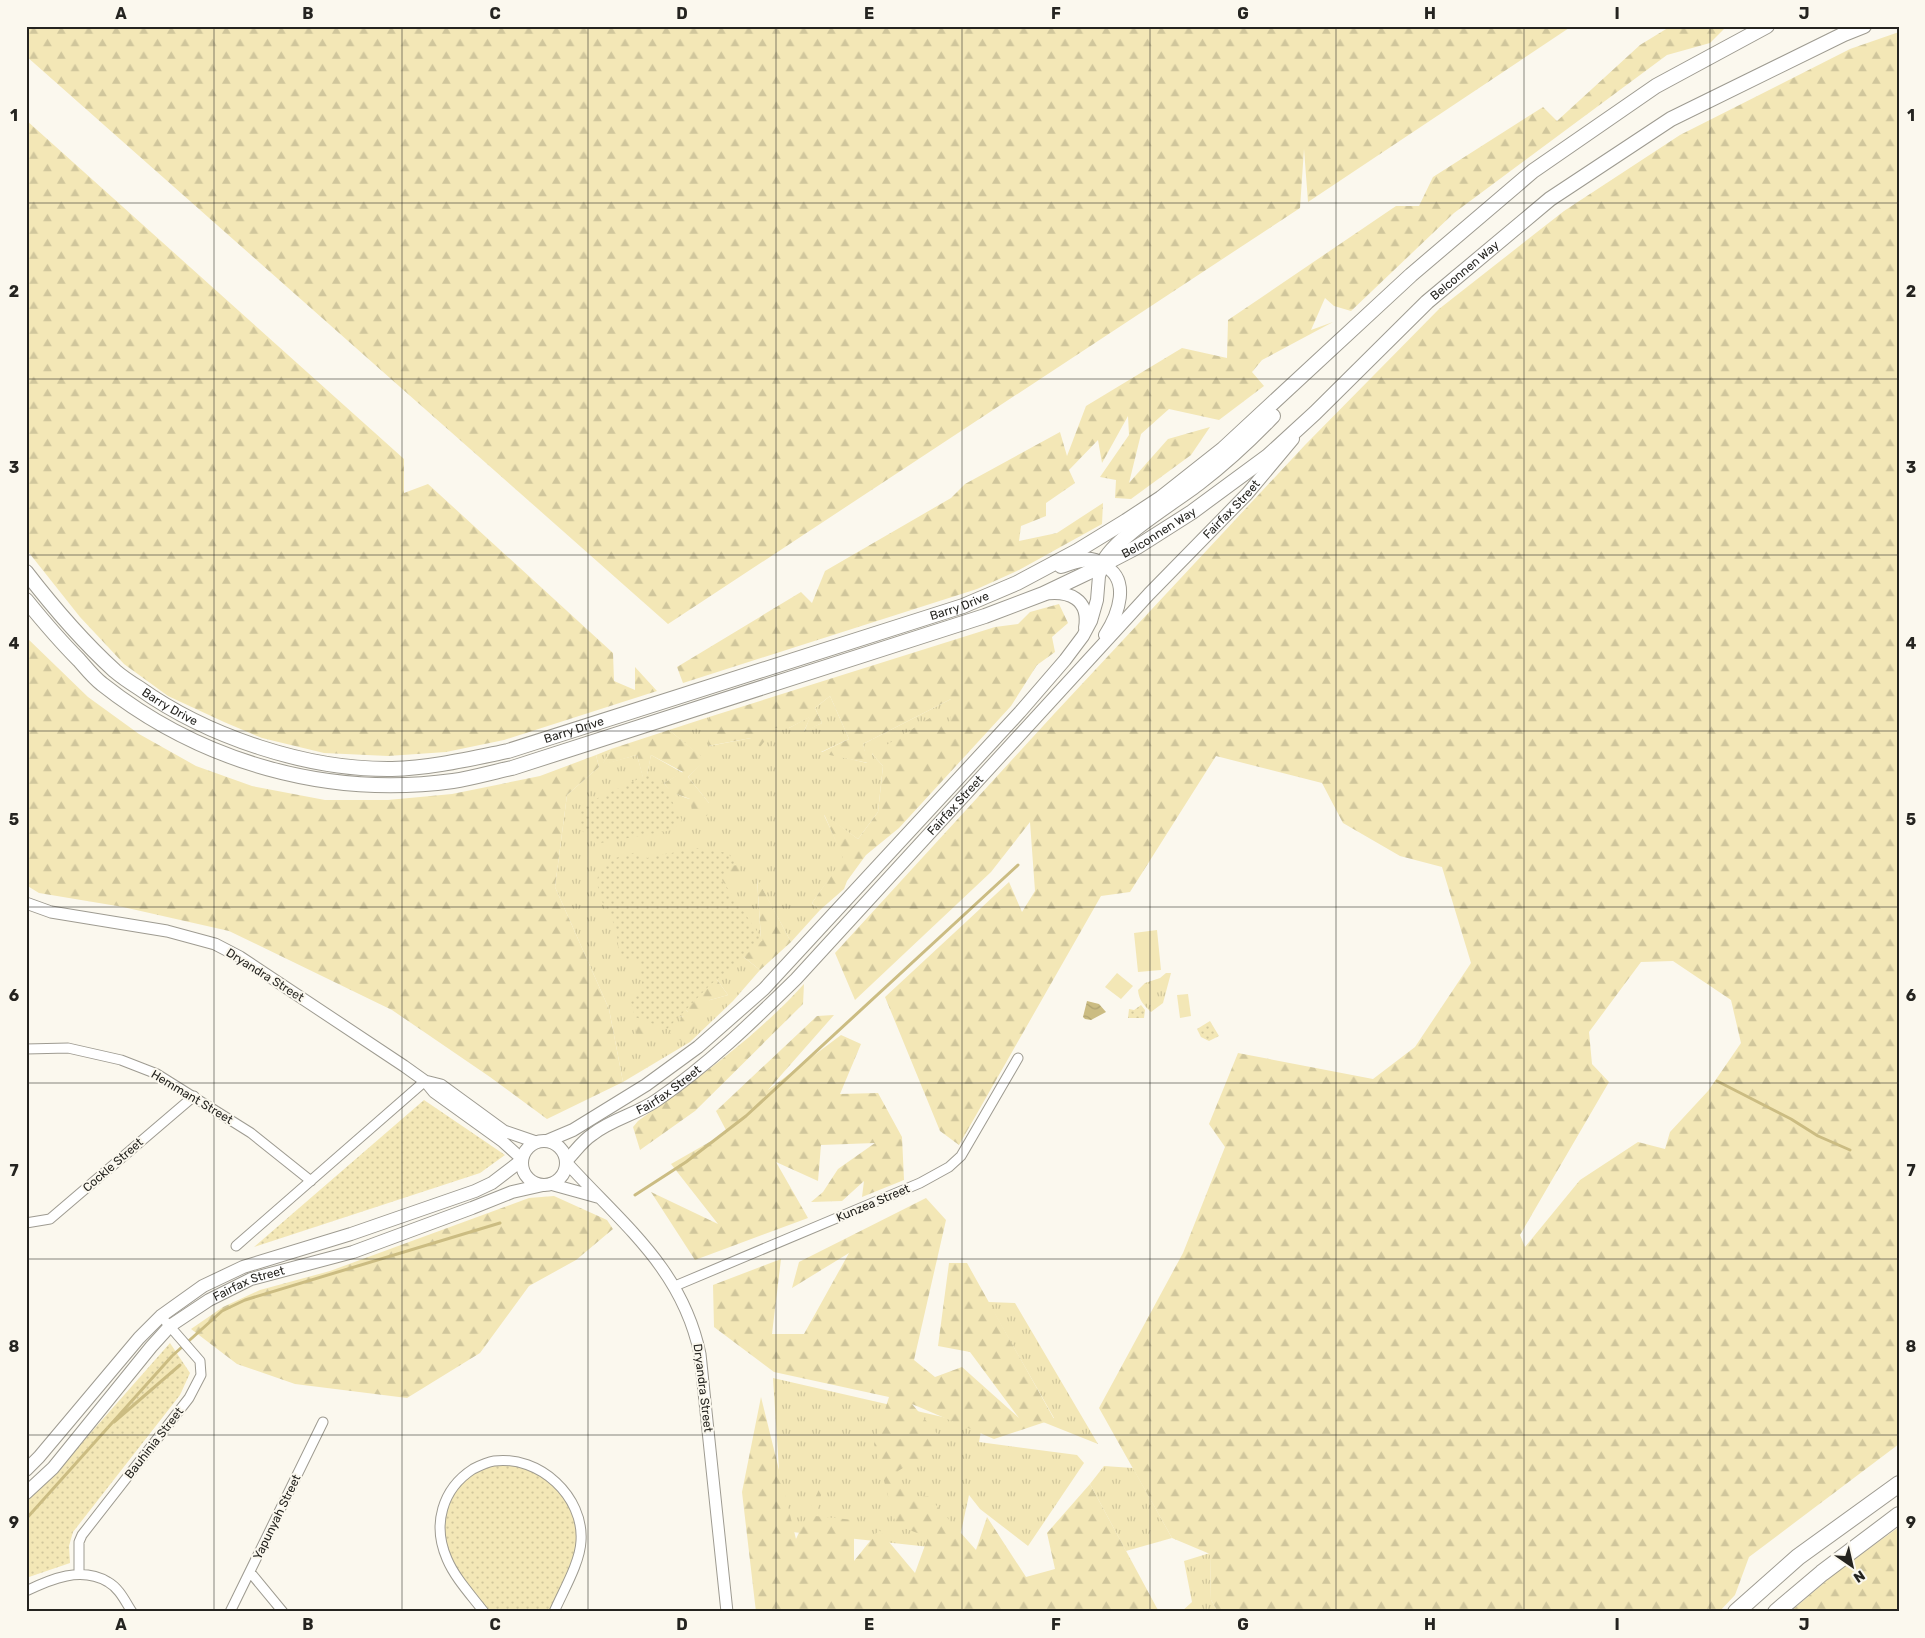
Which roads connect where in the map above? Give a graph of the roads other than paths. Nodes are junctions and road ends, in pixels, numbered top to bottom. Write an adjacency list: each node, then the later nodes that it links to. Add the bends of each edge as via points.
1 (1767, 26): 3 (main road, via 1656,86 1533,171 1411,275)
2 (1864, 26): 4 (main road, Belconnen Way, via 1672,118 1550,199 1427,302)
3 (1365, 319): 5 (main road, via 1247,442 1121,541 1108,554); 7 (main road, Barry Drive, via 1223,450 1147,508)
4 (1315, 413): 5 (main road, Belconnen Way, via 1268,456 1219,493 1166,529); 11 (main road, Fairfax Street, via 1247,494)
5 (1103, 565): 7 (main road, via 1094,560 1079,560); 8 (main road, Barry Drive); 10 (main road, Fairfax Street, via 1094,615); 11 (main road, via 1117,579 1119,604 1109,628)
6 (26, 572): 7 (main road, Barry Drive, via 56,610 115,671 162,705 261,749 322,764 391,769 450,764 508,751 943,613)
7 (1017, 583)
8 (1043, 594): 9 (main road, Barry Drive, via 985,616 512,768 454,781 388,785 318,781 250,764 206,748 144,714 101,683); 10 (main road, via 1073,596 1079,601 1086,615)
9 (26, 600)
10 (1084, 636): 17 (main road, Fairfax Street, via 801,950 729,1022 646,1085 573,1130)
11 (1087, 662): 19 (main road, Fairfax Street, via 796,980 699,1068 656,1101 592,1134)
12 (26, 903): 15 (street, Dryandra Street, via 51,912 167,931 215,944 240,957)
13 (26, 1049): 16 (street, Hemmant Street, via 68,1048 121,1060 157,1074)
14 (1018, 1058): 25 (street, Kunzea Street, via 961,1156 949,1167 920,1183)
15 (424, 1081): 17 (street, Dryandra Street, via 441,1084 504,1131); 18 (street, Dryandra Street); 20 (street)
16 (194, 1096): 20 (street, Hemmant Street, via 251,1133); 23 (street, Cockle Street, via 50,1219)
17 (542, 1141): 18 (main road, via 527,1149); 19 (main road, via 558,1145)
18 (522, 1160): 21 (main road, via 527,1177 537,1184); 26 (main road, Fairfax Street, via 492,1183 475,1191 243,1267 203,1286)
19 (566, 1162): 21 (main road, via 558,1180); 22 (street, Dryandra Street)
20 (310, 1180): 24 (street)
21 (546, 1184): 22 (street); 27 (main road, Fairfax Street, via 512,1192 353,1252 251,1279 209,1300)
22 (597, 1197): 25 (street, Dryandra Street, via 650,1251)
23 (26, 1224)
24 (236, 1246)
25 (675, 1286): 41 (street, Dryandra Street, via 694,1329 700,1354)
26 (161, 1316): 27 (street, Bauhinia Street); 29 (main road, Fairfax Street)
27 (175, 1331): 31 (main road, Fairfax Street, via 151,1347 53,1468); 34 (street, Bauhinia Street, via 200,1361 200,1375 189,1398 82,1535)
28 (323, 1422): 33 (street, Yapunyah Street)
29 (26, 1470)
30 (1899, 1484): 42 (highway, via 1798,1557)
31 (26, 1493)
32 (1899, 1515): 43 (highway)
33 (250, 1572): 37 (street, Yapunyah Street); 38 (street)
34 (78, 1574): 35 (street, via 47,1581); 36 (street, via 109,1582)
35 (26, 1591)
36 (132, 1612)
37 (230, 1612)
38 (283, 1612)
39 (484, 1612): 40 (street, via 447,1559 439,1522 446,1498 464,1475 494,1461 509,1461 526,1464 558,1484 580,1518 579,1556)
40 (554, 1612)
41 (727, 1612)
42 (1736, 1612)
43 (1776, 1612)

